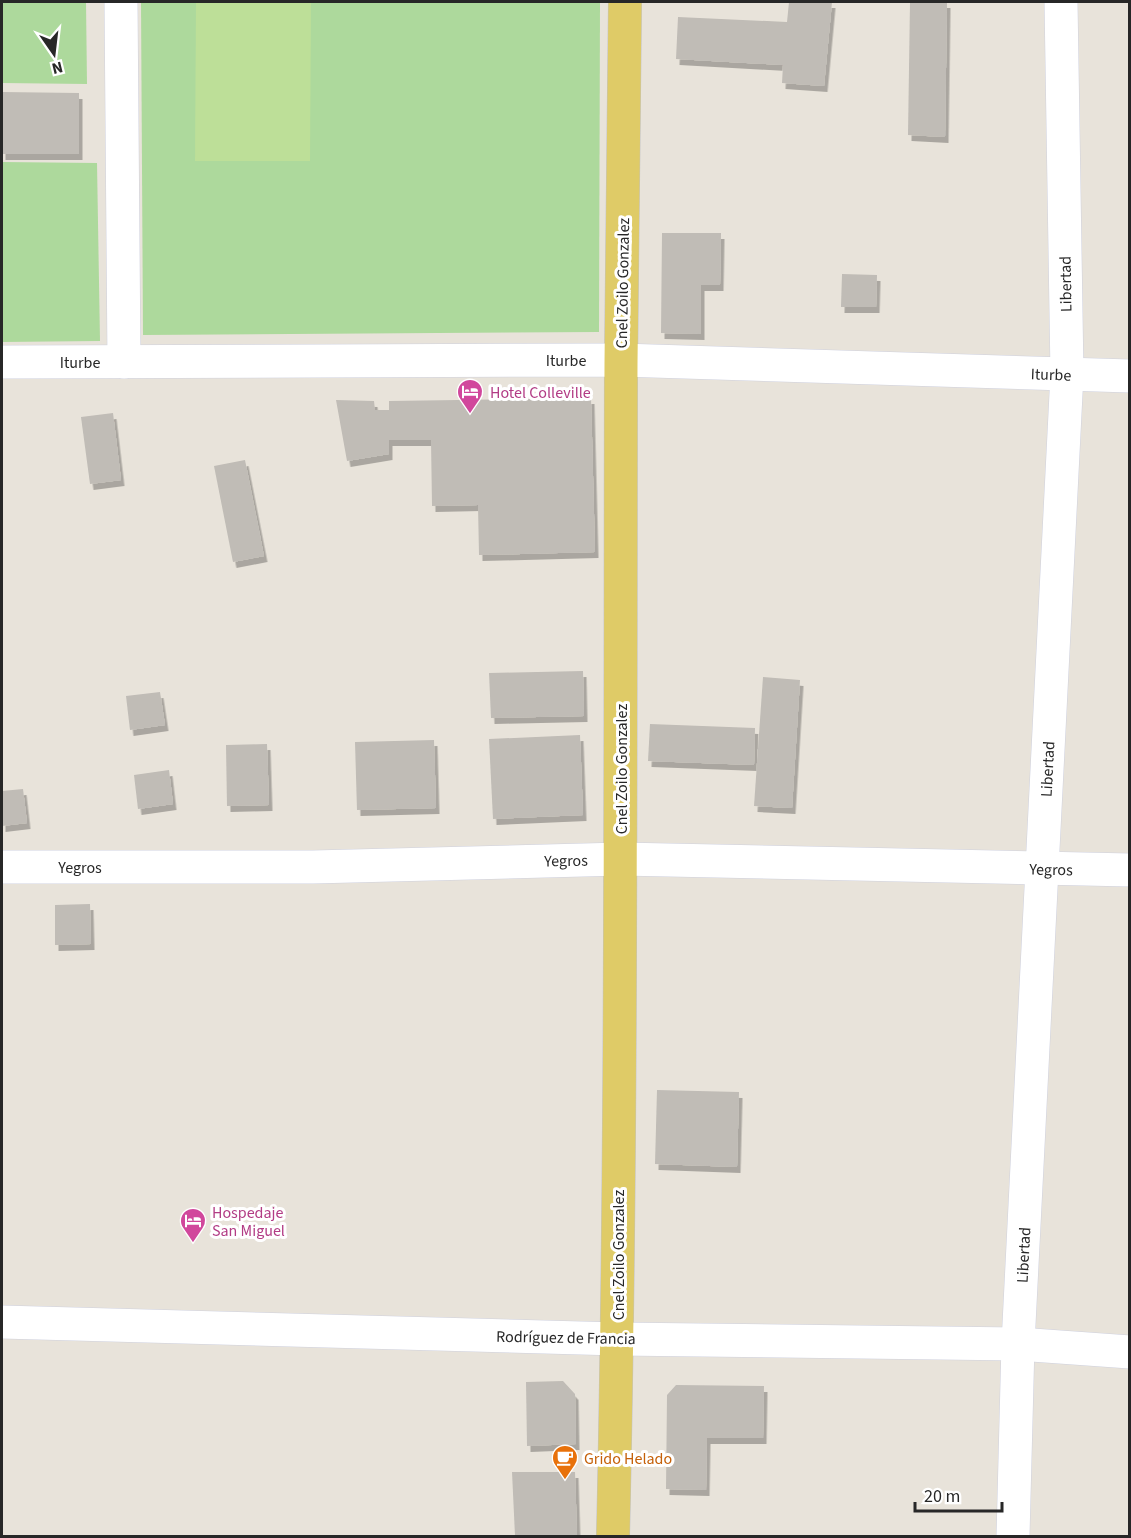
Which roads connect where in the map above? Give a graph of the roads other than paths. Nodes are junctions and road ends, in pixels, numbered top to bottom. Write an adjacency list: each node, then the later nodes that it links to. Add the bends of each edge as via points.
1 (121, 2): 6 (street)
2 (625, 2): 4 (main road, Cnel Zoilo Gonzalez)
3 (1061, 2): 7 (street, Libertad)
4 (621, 360): 6 (street, Iturbe); 7 (street, Iturbe); 9 (main road, Cnel Zoilo Gonzalez)
5 (2, 362): 6 (street, Iturbe)
6 (124, 362)
7 (1067, 374): 8 (street, Iturbe); 11 (street, Libertad)
8 (1130, 376)
9 (621, 859): 10 (street, Yegros, via 313,867); 11 (street, Yegros); 14 (main road, Cnel Zoilo Gonzalez)
10 (2, 867)
11 (1042, 869): 12 (street, Yegros); 15 (street, Libertad)
12 (1130, 870)
13 (2, 1322): 14 (street, Rodríguez de Francia)
14 (618, 1339): 15 (street, Rodríguez de Francia); 17 (main road, Cnel Zoilo Gonzalez)
15 (1018, 1344): 16 (street, Rodríguez de Francia); 18 (street, Libertad)
16 (1130, 1352)
17 (613, 1536)
18 (1013, 1536)

